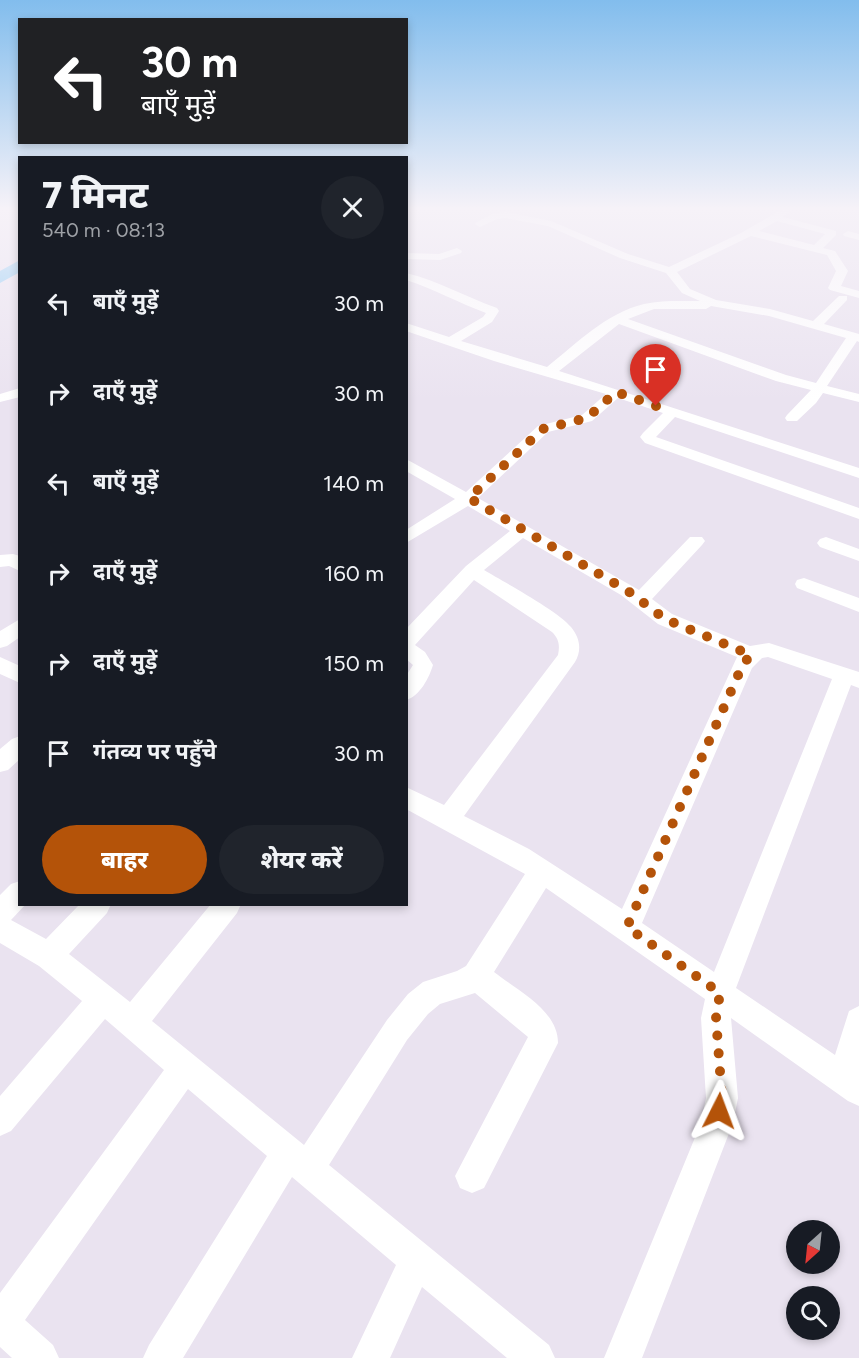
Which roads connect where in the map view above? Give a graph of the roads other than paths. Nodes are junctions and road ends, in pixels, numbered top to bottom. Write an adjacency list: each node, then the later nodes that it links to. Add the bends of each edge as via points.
1 (672, 273): 6 (street, via 686,291)
2 (842, 273): 4 (street, via 834,288)
3 (409, 279): 11 (street, via 441,287 493,311 488,319)
4 (859, 295)
5 (843, 298): 8 (street)
6 (728, 307): 7 (street, via 653,306); 8 (street)
7 (619, 320): 12 (street); 13 (street)
8 (816, 326): 10 (street)
9 (408, 328): 11 (street)
10 (856, 338): 13 (street)
11 (450, 342): 12 (street)
12 (549, 372): 14 (street)
13 (818, 389): 17 (street); 19 (street)
14 (616, 392): 18 (street); 24 (street, via 587,418 543,429)
15 (18, 393): 16 (street)
16 (0, 398)
17 (859, 398)
18 (672, 412): 20 (street); 23 (street, via 650,433 650,440)
19 (792, 418)
20 (819, 460): 22 (street); 23 (street)
21 (408, 465): 24 (street)
22 (859, 473)
23 (795, 490): 25 (street)
24 (469, 498): 26 (street); 27 (street)
25 (859, 514)
26 (522, 530): 33 (street); 35 (street)
27 (408, 537)
28 (696, 541): 35 (street)
29 (826, 543): 30 (street)
30 (859, 555)
31 (0, 561): 32 (street)
32 (18, 564)
33 (472, 570): 38 (street); 49 (street, via 559,627 568,636 570,648 568,657)
34 (804, 584): 36 (street)
35 (640, 600): 41 (street, via 678,626)
36 (859, 605)
37 (18, 628): 39 (street)
38 (408, 640)
39 (0, 641)
40 (408, 650): 45 (street, via 423,665)
41 (751, 655): 44 (street, via 758,649 769,650); 55 (street, via 743,664)
42 (0, 665): 43 (street)
43 (18, 674)
44 (851, 678): 59 (street)
45 (408, 689)
46 (18, 747): 47 (street)
47 (0, 763)
48 (408, 798): 49 (street)
49 (448, 819): 50 (street)
50 (542, 871): 55 (street); 58 (street)
51 (18, 895): 54 (street)
52 (96, 906): 57 (street)
53 (226, 906): 62 (street)
54 (0, 913)
55 (627, 927): 59 (street)
56 (0, 928): 57 (street)
57 (49, 956): 60 (street)
58 (476, 975): 66 (street, via 463,984 433,992 418,1004); 67 (street, via 536,1023 543,1032 543,1043)
59 (720, 993): 64 (street); 74 (street, via 716,1018 722,1098 717,1123)
60 (103, 999): 62 (street); 65 (street)
61 (859, 1021): 64 (street)
62 (132, 1023): 63 (street)
63 (185, 1067): 66 (street); 69 (street)
64 (851, 1085)
65 (0, 1120)
66 (298, 1161): 68 (street); 71 (street)
67 (472, 1176)
68 (417, 1259): 72 (street); 73 (street)
69 (0, 1323): 70 (street)
70 (40, 1358)
71 (162, 1358)
72 (371, 1358)
73 (536, 1358)
74 (623, 1358)

